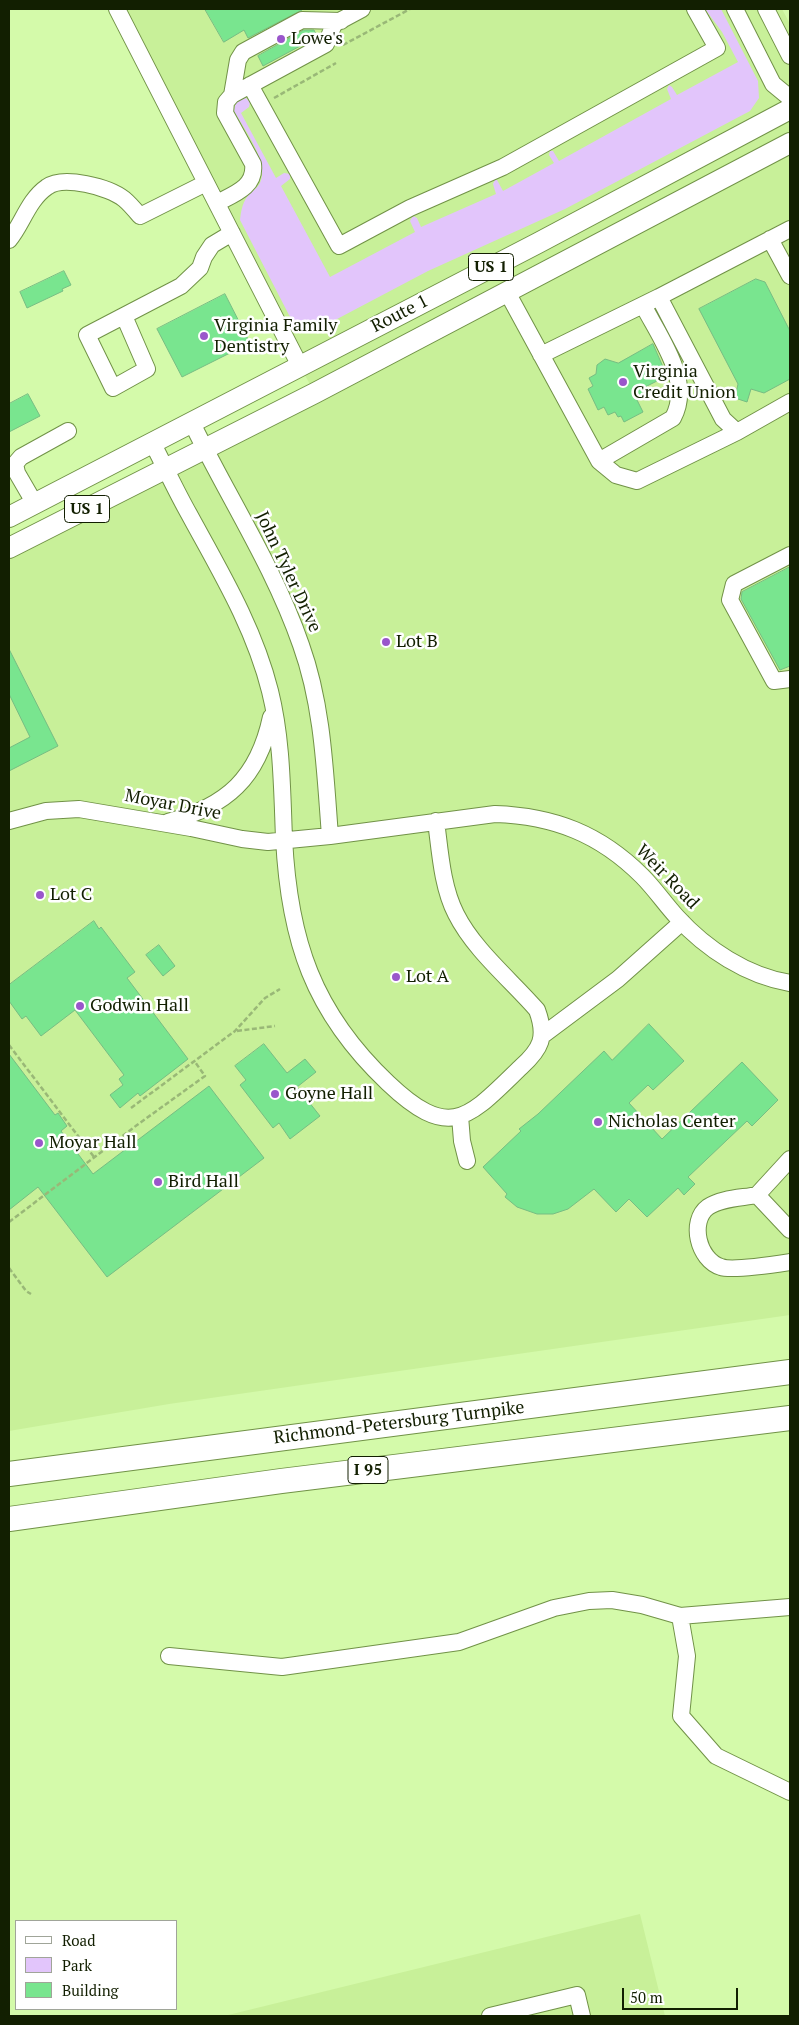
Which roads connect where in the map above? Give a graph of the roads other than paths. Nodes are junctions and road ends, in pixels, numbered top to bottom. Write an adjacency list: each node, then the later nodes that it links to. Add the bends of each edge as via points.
1 (117, 9): 13 (street)
2 (362, 9): 6 (street)
3 (695, 9): 8 (street, via 717,48 503,167 410,208 339,246)
4 (735, 9): 10 (street, via 773,84)
5 (766, 9): 7 (street)
6 (340, 21): 8 (street, via 334,24 326,44); 9 (street, via 302,20 243,52 238,60)
7 (790, 56)
8 (250, 85): 9 (street)
9 (232, 95): 14 (street, via 226,102 225,113 253,164 254,174 243,188)
10 (790, 98)
11 (790, 109): 25 (main road, Route 1 / US 1)
12 (790, 143): 20 (main road, Route 1 / US 1)
13 (206, 183): 14 (street); 18 (street, via 140,216 124,199 93,185 61,183 48,186 25,212)
14 (217, 203): 16 (street)
15 (790, 229): 17 (street)
16 (232, 233): 23 (street, via 212,245 200,268 181,286); 25 (street)
17 (770, 239): 19 (street); 21 (street)
18 (9, 240)
19 (790, 276)
20 (507, 292): 24 (street); 31 (main road, Route 1 / US 1)
21 (659, 297): 22 (street); 29 (street, via 723,419)
22 (643, 305): 24 (street); 32 (street, via 672,361 679,386 679,406 673,418)
23 (124, 316)
24 (541, 355): 32 (street)
25 (300, 366): 27 (main road, Route 1 / US 1)
26 (790, 402): 29 (street)
27 (192, 424): 30 (main road, Route 1 / US 1); 31 (street, John Tyler Drive)
28 (68, 431): 34 (street, via 21,457 15,464 17,474)
29 (737, 432): 32 (street, via 637,481 616,475)
30 (153, 444): 33 (street); 34 (main road, Route 1 / US 1)
31 (205, 450): 33 (main road, Route 1 / US 1); 43 (street, John Tyler Drive, via 281,594 302,646 318,712)
32 (599, 460)
33 (166, 470): 36 (main road, Route 1 / US 1); 39 (street, via 230,587 256,646)
34 (35, 504): 35 (main road, Route 1 / US 1)
35 (9, 517)
36 (9, 548)
37 (790, 555): 38 (street, via 734,584 730,600 774,681)
38 (790, 679)
39 (273, 710): 42 (street, via 265,743 244,779 214,805 192,816); 44 (street, via 279,749)
40 (9, 821): 42 (street, Moyar Drive, via 46,811 79,809)
41 (436, 821): 43 (street, Weir Road); 45 (street, Weir Road, via 495,814 522,815 572,828 620,857 642,876); 47 (street, via 446,884 455,913 473,940 537,1010)
42 (165, 823): 44 (street, Moyar Drive, via 257,842)
43 (330, 836): 44 (street, Moyar Drive)
44 (284, 841): 48 (street, via 300,947 326,1008 361,1056 394,1089 436,1117)
45 (682, 922): 46 (street, Weir Road, via 719,954 763,976); 47 (street, via 618,979)
46 (790, 984)
47 (543, 1035): 48 (street, via 530,1059 484,1104)
48 (460, 1116): 50 (street)
49 (790, 1159): 51 (street)
50 (466, 1161)
51 (757, 1195): 52 (street); 53 (street, via 720,1202 707,1208 698,1232 700,1246 714,1264 733,1269)
52 (790, 1230)
53 (790, 1262)
54 (790, 1372): 56 (highway, Richmond-Petersburg Turnpike)
55 (790, 1418): 57 (highway, I 95, via 291,1480)
56 (9, 1474)
57 (9, 1519)
58 (790, 1606): 59 (street)
59 (680, 1616): 60 (street, via 642,1605 589,1600 554,1608 459,1642 282,1667); 61 (street, via 687,1656 681,1716 716,1756)
60 (169, 1656)
61 (790, 1792)
62 (490, 2016): 63 (street, via 577,1995)
63 (582, 2016)

